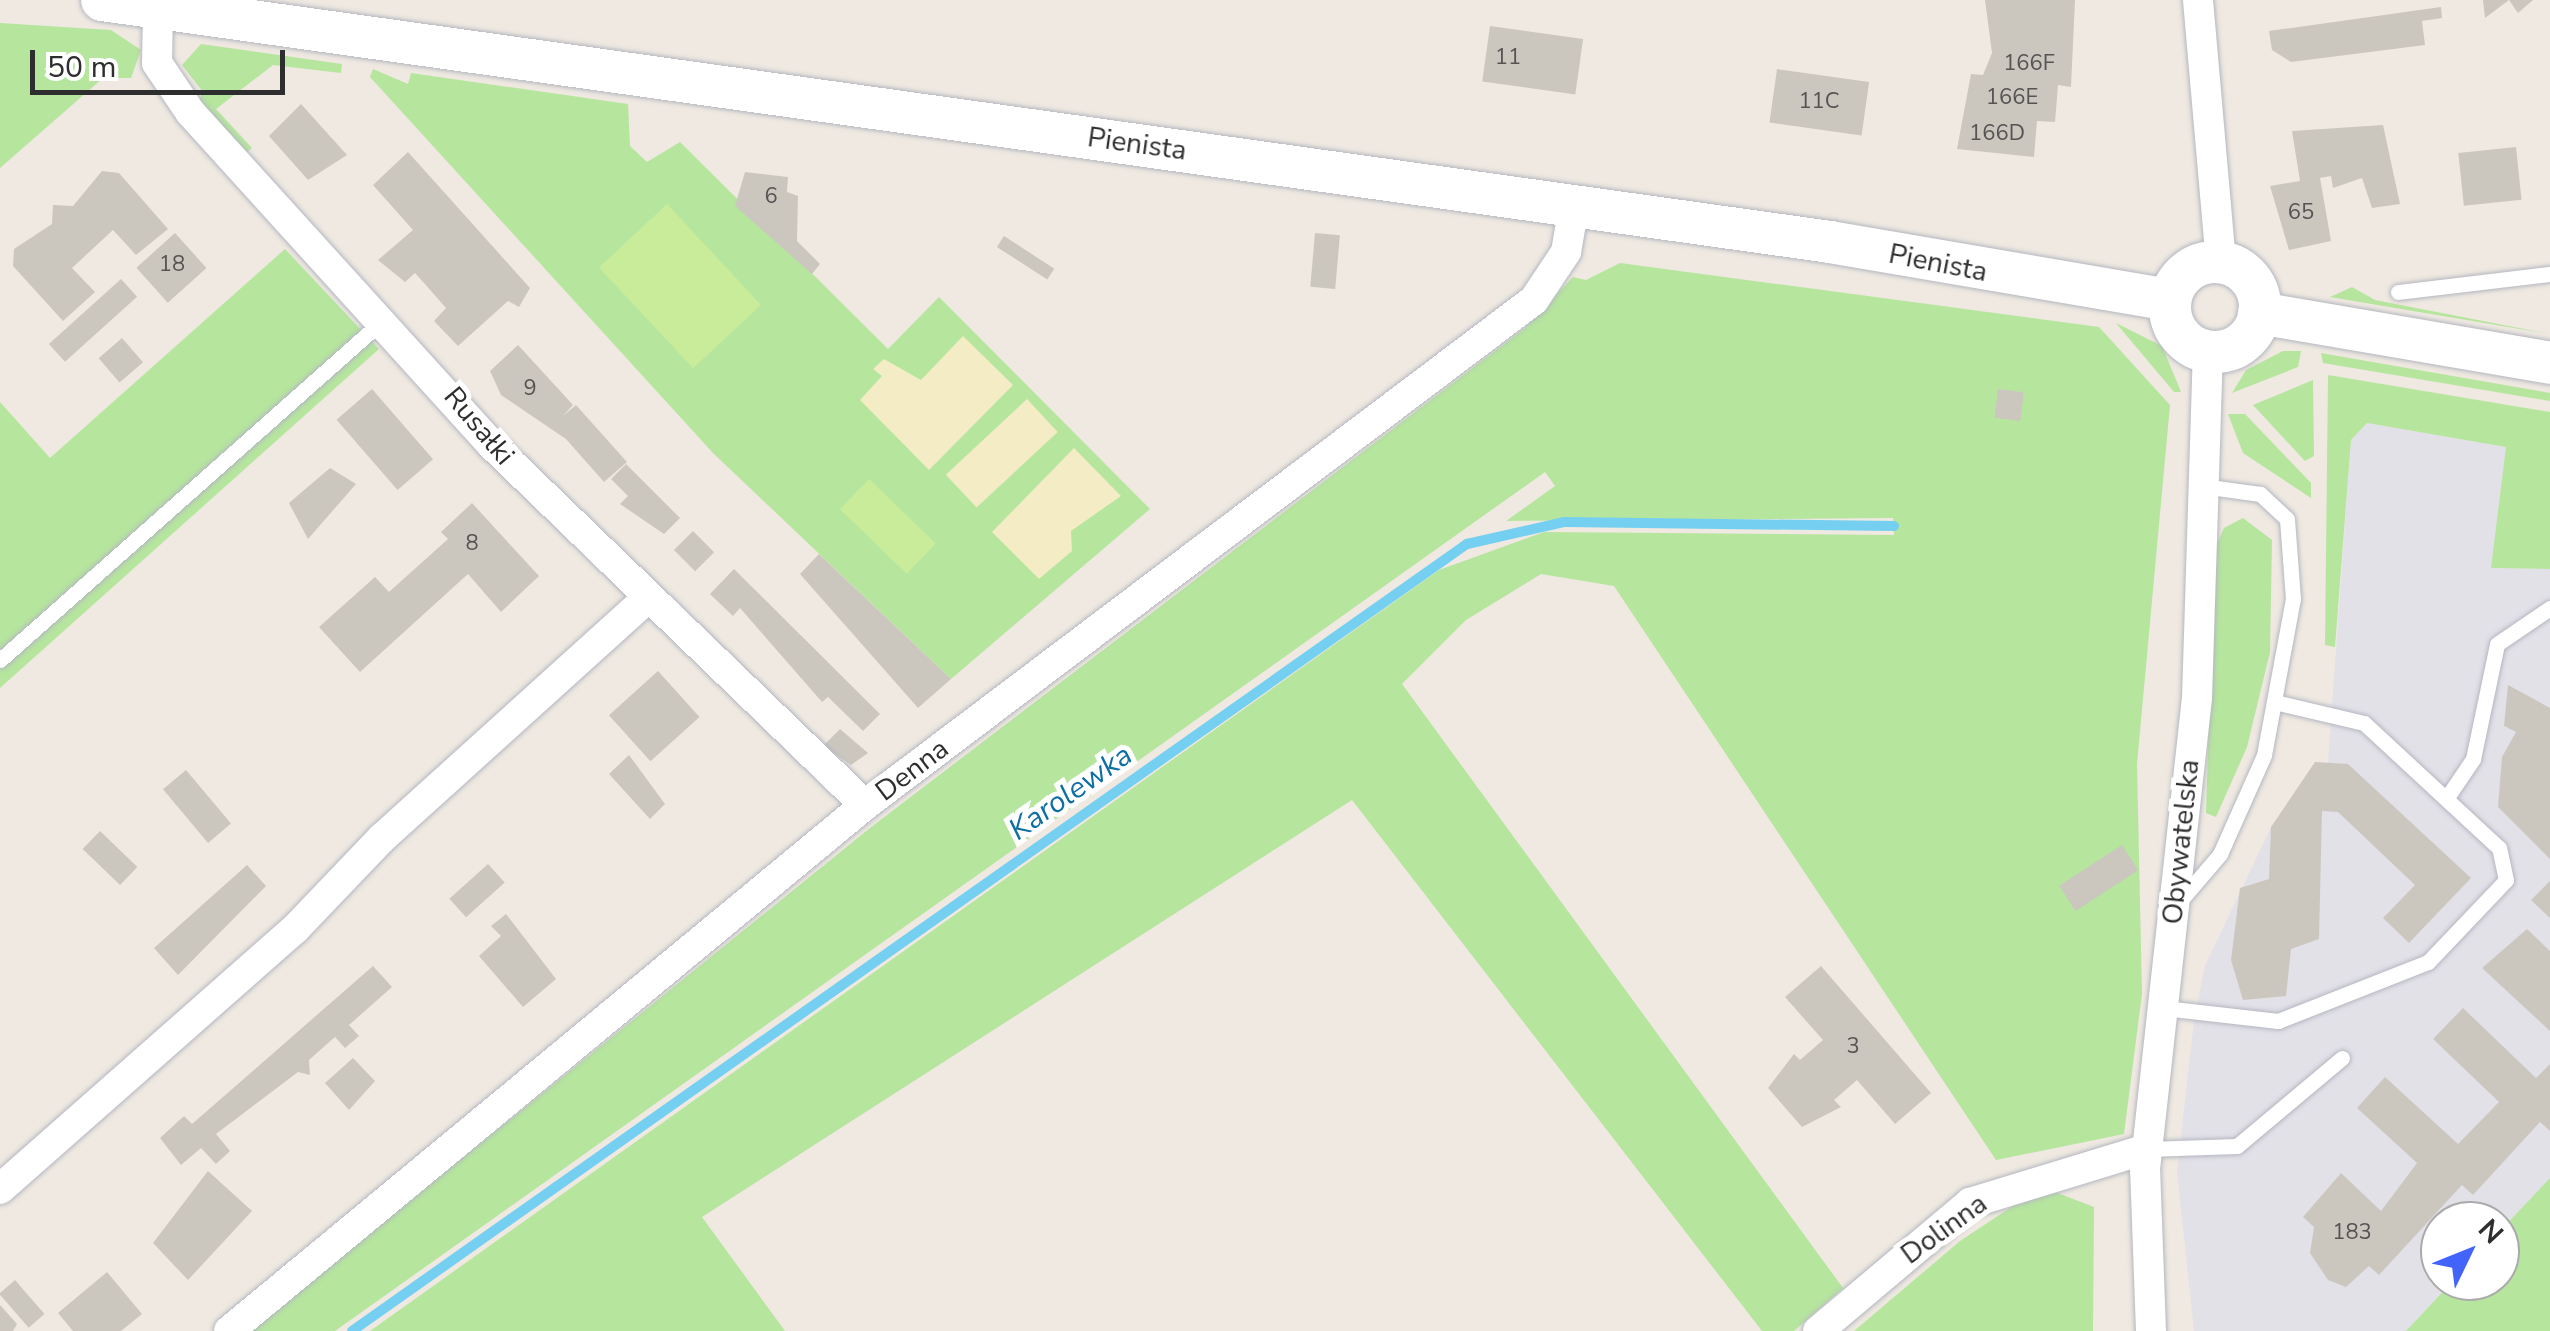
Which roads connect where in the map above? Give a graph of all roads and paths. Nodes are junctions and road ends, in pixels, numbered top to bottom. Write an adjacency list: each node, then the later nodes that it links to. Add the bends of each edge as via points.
1 (102, 0): 3 (street, Pienista)
2 (2198, 0): 5 (street)
3 (158, 8): 4 (street, Pienista); 10 (street, Rusałki, via 157,63 168,86)
4 (1574, 206): 8 (street, Pienista); 19 (street, Denna, via 1561,264 1534,300)
5 (2221, 262): 8 (street, via 2194,266); 9 (street, via 2246,274)
6 (2550, 274): 7 (lane)
7 (2398, 292)
8 (2170, 300): 11 (street, via 2183,339)
9 (2259, 313): 11 (street, via 2236,346); 12 (street)
10 (381, 322): 14 (street, Rusałki); 16 (lane)
11 (2208, 351): 13 (street, Obywatelska)
12 (2550, 363)
13 (2198, 485): 17 (lane, via 2260,494 2287,519 2293,599); 20 (street, Obywatelska, via 2197,698)
14 (645, 600): 19 (street, Rusałki); 24 (street, via 382,838 294,930)
15 (2550, 608): 18 (lane, via 2509,630 2489,658 2473,759)
16 (0, 660)
17 (2280, 703): 18 (lane, via 2348,714); 20 (lane, via 2238,821)
18 (2448, 796): 21 (lane, via 2500,848 2506,880 2428,962 2278,1021)
19 (865, 805): 25 (street, Denna)
20 (2174, 908): 21 (street, Obywatelska)
21 (2164, 1008): 23 (street, Obywatelska)
22 (2342, 1058): 23 (lane, via 2237,1146)
23 (2147, 1149): 26 (street, Dolinna, via 1970,1203); 27 (street, Obywatelska)
24 (0, 1188)
25 (229, 1331)
26 (1818, 1331)
27 (2151, 1331)

